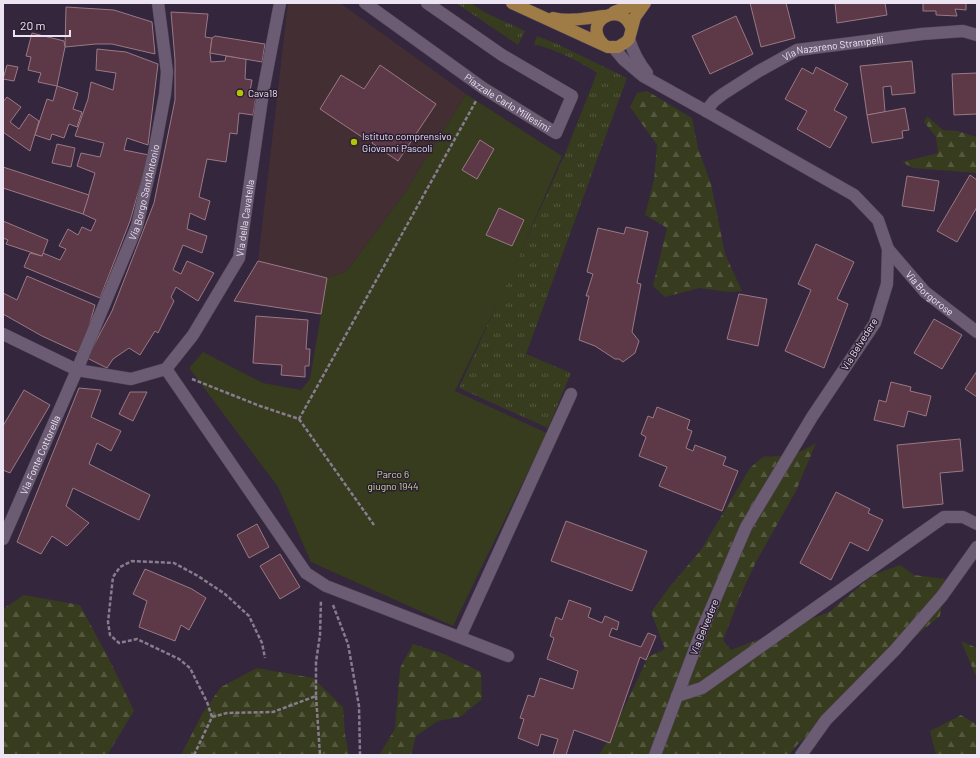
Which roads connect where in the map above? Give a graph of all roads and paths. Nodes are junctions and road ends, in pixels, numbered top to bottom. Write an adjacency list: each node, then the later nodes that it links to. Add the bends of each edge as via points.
1 (154, 3): 2 (street)
2 (158, 3): 21 (street, Via Borgo Sant'Antonio, via 166,72 165,94 154,153 137,226)
3 (280, 3): 20 (street, Via della Cavatella, via 263,92 239,258 193,335)
4 (365, 3): 15 (street, Piazzale Carlo Millesimi)
5 (427, 3): 15 (street, Piazzale Carlo Millesimi, via 502,55 572,96 556,133)
6 (512, 3): 10 (main road)
7 (638, 3): 9 (main road)
8 (645, 3): 11 (main road, via 635,17)
9 (609, 14): 10 (main road, via 560,20); 11 (main road, via 623,15 627,18); 13 (main road, via 600,19 596,30 599,40)
10 (540, 16): 13 (main road)
11 (630, 33): 13 (main road, via 622,45); 14 (street, via 638,63)
12 (977, 35): 16 (street, Via Nazareno Strampelli, via 963,31 922,34 796,50 723,94)
13 (608, 46): 14 (street, Via Belvedere, via 643,76)
14 (653, 80): 16 (street, Via Belvedere)
15 (483, 88): 23 (path)
16 (706, 110): 17 (street, Via Belvedere, via 854,196 878,220)
17 (888, 249): 18 (street, Via Borgorose, via 925,292); 35 (street, Via Belvedere, via 887,284 875,323 812,417 746,527)
18 (977, 332)
19 (3, 334): 21 (street)
20 (166, 369): 21 (street, via 131,379); 23 (path); 29 (street)
21 (77, 370): 26 (street, Via Fonte Cottorella)
22 (571, 394): 31 (street)
23 (299, 419): 25 (path)
24 (977, 524): 35 (street, via 962,517 944,516 702,688)
25 (374, 525)
26 (5, 535): 27 (street, Via Fonte Cottorella)
27 (3, 542)
28 (977, 547): 41 (street, via 942,596 895,650 826,720)
29 (306, 573): 30 (street); 34 (path, via 321,600)
30 (326, 586): 31 (street); 39 (path, via 348,644 359,706)
31 (460, 637): 32 (street)
32 (508, 656)
33 (265, 658): 36 (path, via 262,643 249,616 225,594 198,576 174,563 132,561 120,567 113,577 108,622 110,635 119,643 137,639 180,659 190,668)
34 (316, 696): 36 (path, via 272,712 227,713); 38 (path)
35 (677, 696): 40 (street, Via Belvedere)
36 (212, 717): 37 (path)
37 (194, 755)
38 (320, 755)
39 (360, 755)
40 (655, 755)
41 (800, 755)

